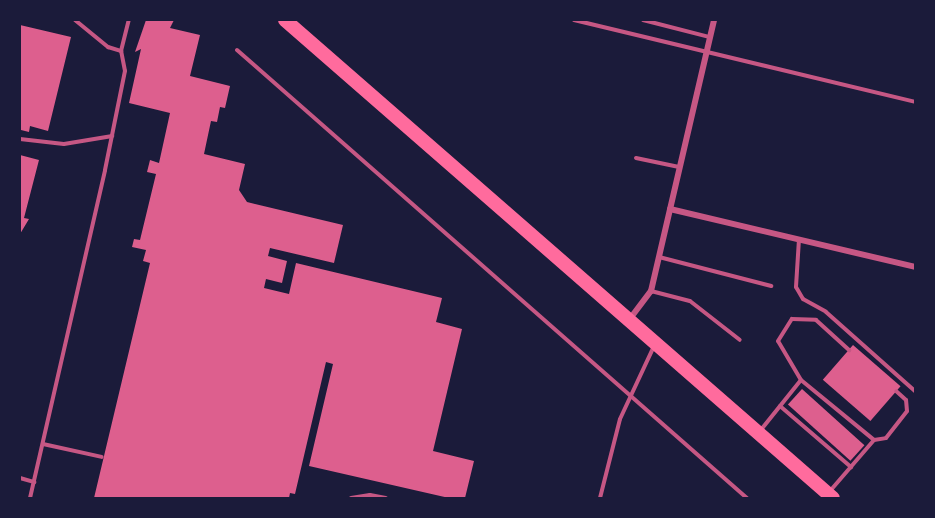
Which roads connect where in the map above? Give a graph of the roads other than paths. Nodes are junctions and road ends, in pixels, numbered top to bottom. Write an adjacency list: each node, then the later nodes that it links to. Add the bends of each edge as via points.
1 (75, 20): 9 (lane, via 108,47)
2 (129, 20): 9 (lane)
3 (285, 20): 22 (highway)
4 (574, 20): 10 (lane)
5 (643, 20): 7 (lane)
6 (714, 20): 7 (street)
7 (710, 37): 10 (street)
8 (237, 50): 29 (lane)
9 (122, 51): 12 (lane, via 125,71)
10 (707, 52): 11 (lane); 15 (street)
11 (915, 102)
12 (112, 136): 13 (lane, via 64,144); 33 (lane)
13 (20, 139)
14 (636, 158): 15 (lane)
15 (680, 167): 16 (street)
16 (670, 209): 17 (street); 18 (street)
17 (799, 240): 19 (street); 28 (lane, via 796,288 803,299 826,312)
18 (659, 257): 20 (lane); 21 (street)
19 (915, 267)
20 (771, 286)
21 (651, 291): 22 (street); 23 (lane, via 690,301)
22 (628, 320): 24 (highway)
23 (740, 340)
24 (656, 343): 29 (lane); 31 (highway)
25 (849, 350): 26 (lane, via 816,320 792,319 778,341)
26 (801, 380): 30 (lane); 32 (lane)
27 (896, 391): 32 (lane, via 906,400 907,411 885,438)
28 (915, 392)
29 (631, 397): 42 (lane, via 620,419); 43 (lane)
30 (780, 406): 31 (lane); 35 (lane)
31 (758, 433): 38 (highway)
32 (874, 440): 35 (lane)
33 (43, 444): 34 (lane); 37 (lane)
34 (102, 457)
35 (851, 467): 38 (lane)
36 (20, 478): 37 (lane)
37 (34, 482): 39 (lane)
38 (830, 496)
39 (30, 498)
40 (351, 498): 41 (lane)
41 (386, 498)
42 (600, 498)
43 (747, 498)

